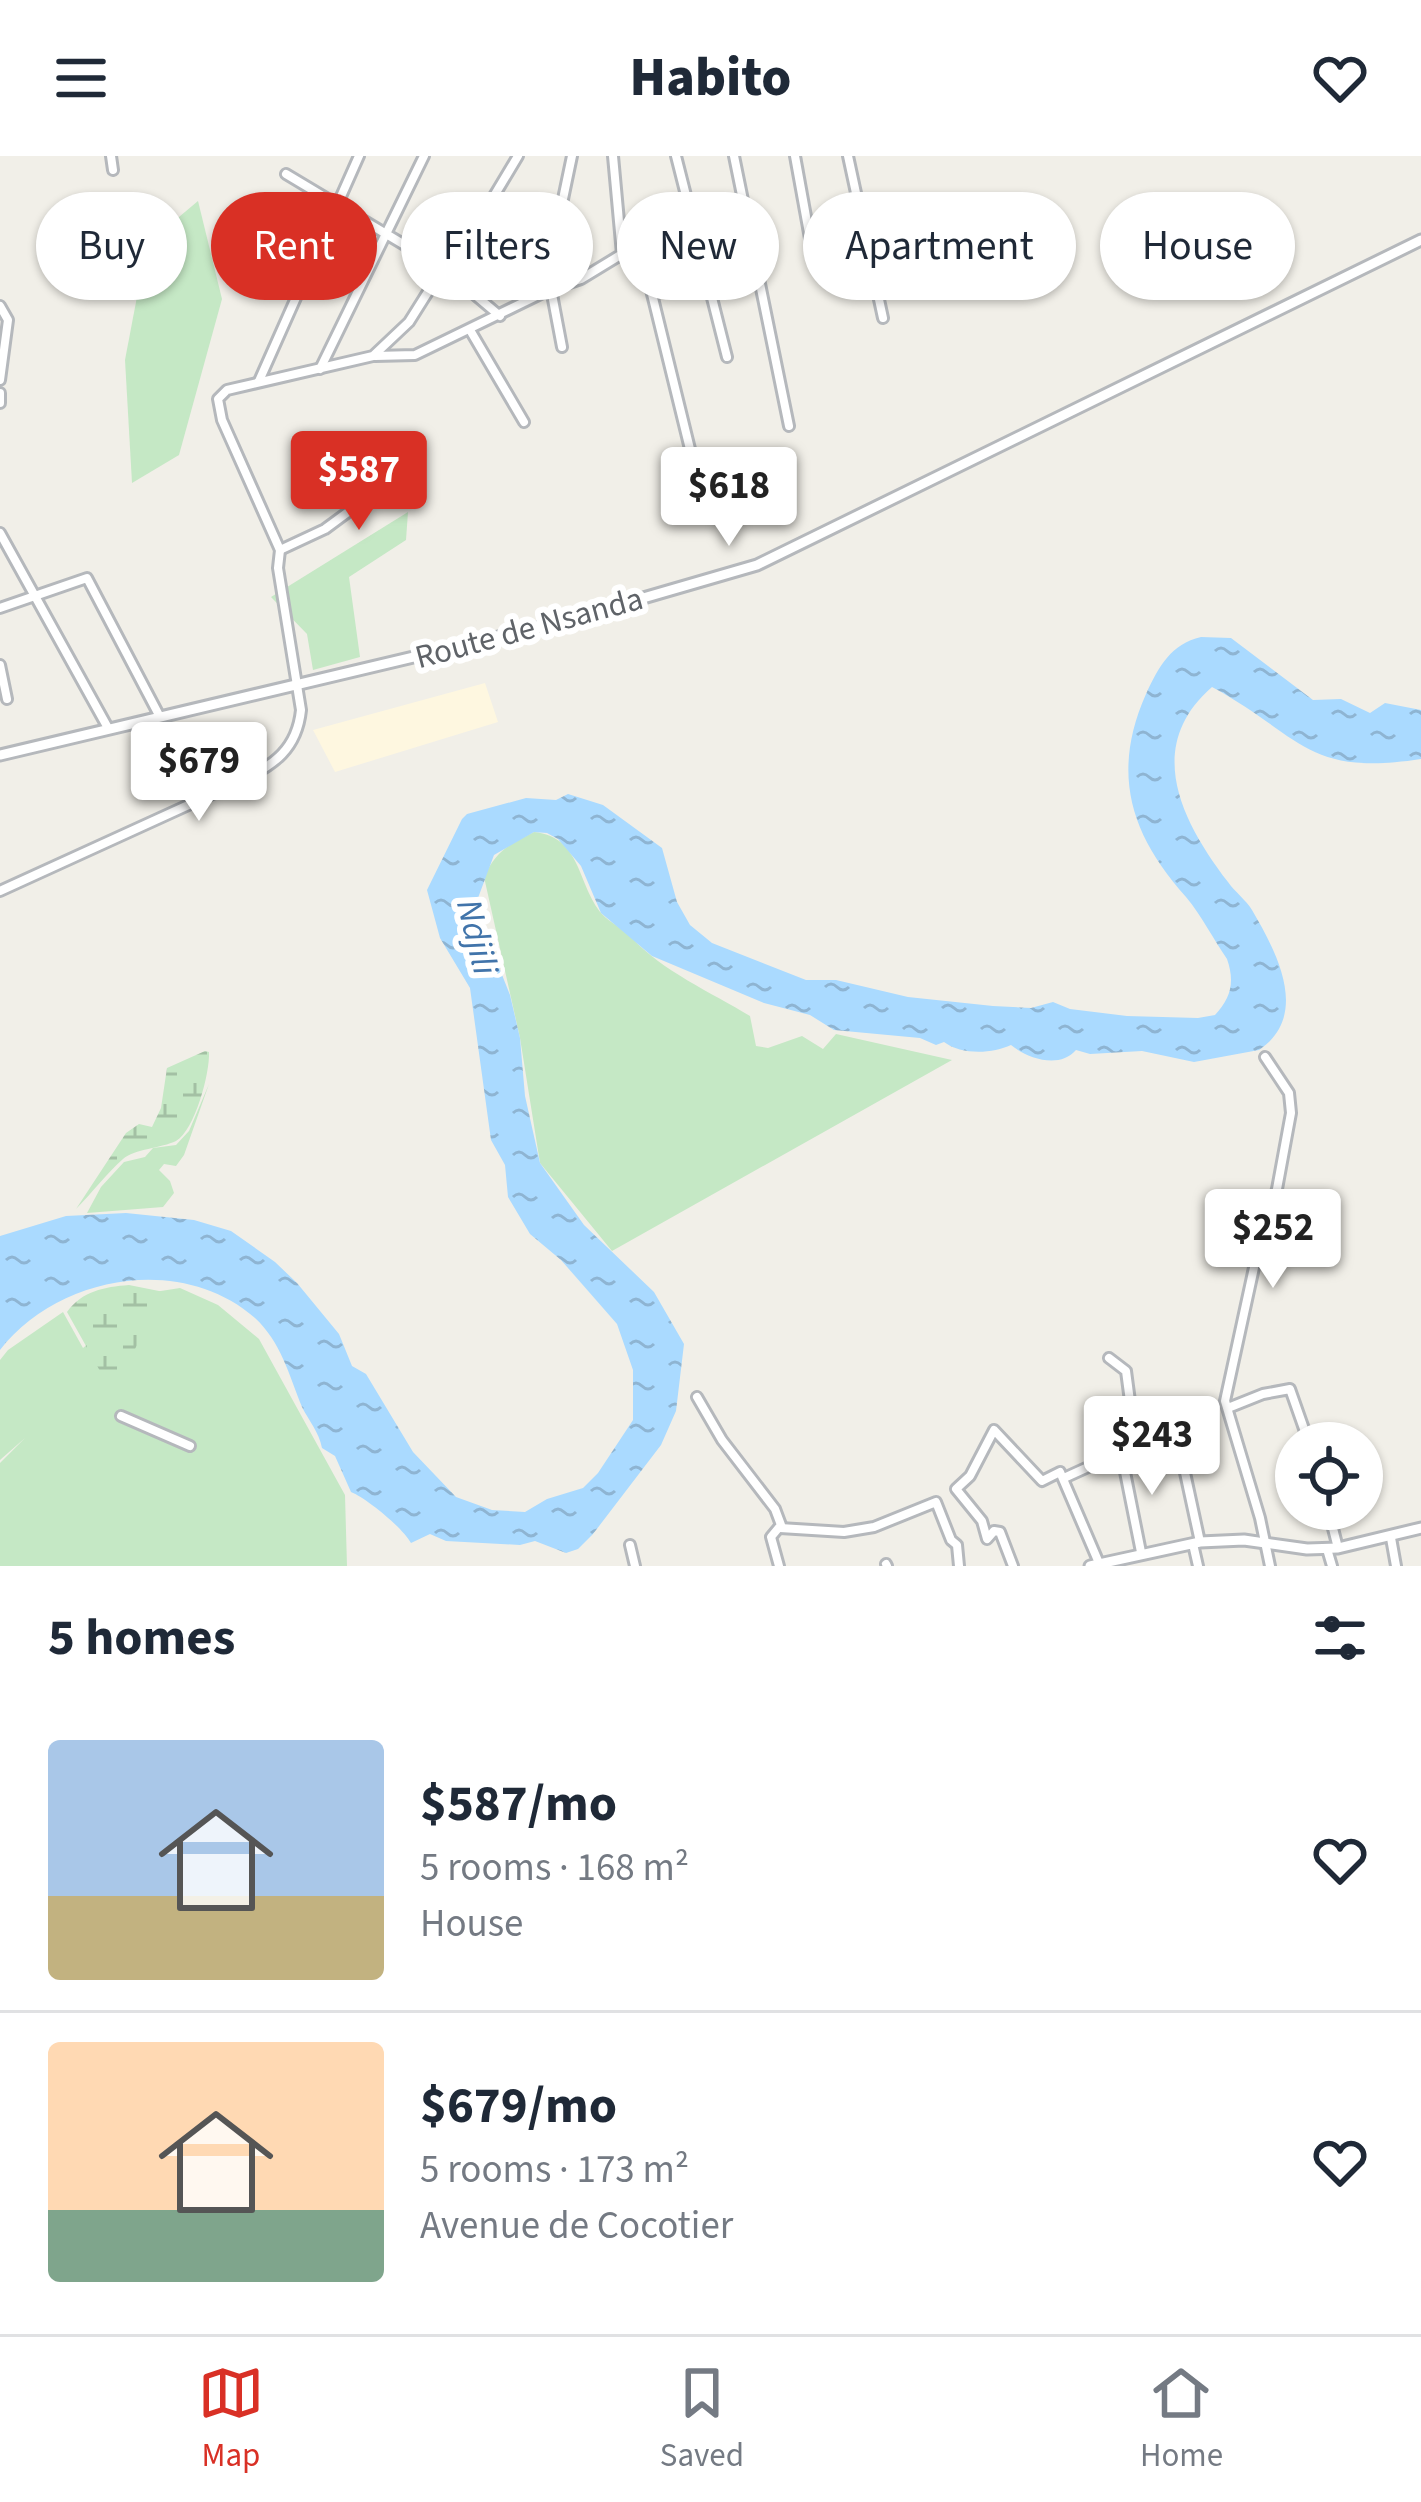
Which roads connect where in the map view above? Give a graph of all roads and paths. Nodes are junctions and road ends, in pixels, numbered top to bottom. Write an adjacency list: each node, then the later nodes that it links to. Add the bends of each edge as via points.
1 (111, 156): 11 (street)
2 (359, 156): 14 (street)
3 (424, 156): 20 (street)
4 (518, 156): 15 (street)
5 (572, 156): 16 (street)
6 (613, 156): 17 (street)
7 (676, 156): 35 (street)
8 (734, 156): 42 (street)
9 (795, 156): 18 (street)
10 (848, 156): 31 (street)
11 (112, 170)
12 (286, 174): 13 (street)
13 (315, 192)
14 (341, 192)
15 (496, 192)
16 (564, 192)
17 (617, 200)
18 (803, 200)
19 (377, 231): 20 (street)
20 (386, 237): 22 (street); 36 (street)
21 (1421, 240): 50 (street, Route de Nsanda, via 757,565)
22 (401, 245)
23 (294, 300): 38 (street)
24 (423, 300): 34 (street)
25 (481, 300): 30 (street)
26 (530, 300): 30 (street)
27 (553, 300): 33 (street)
28 (655, 300): 43 (street)
29 (0, 305): 37 (street, via 8,320)
30 (500, 316): 32 (street)
31 (883, 318)
32 (470, 330): 34 (street, via 415,355); 41 (street)
33 (562, 347)
34 (374, 356): 36 (street)
35 (727, 356)
36 (319, 370): 38 (street)
37 (0, 380)
38 (259, 381): 46 (street, via 218,399)
39 (0, 393): 40 (street)
40 (0, 403)
41 (524, 422)
42 (789, 427)
43 (690, 449)
44 (409, 467): 46 (street, via 326,529)
45 (2, 539): 47 (street)
46 (280, 550): 50 (street)
47 (36, 596): 48 (street); 52 (street, via 87,578); 53 (street)
48 (0, 608)
49 (0, 664): 51 (street)
50 (296, 686): 52 (street, Route de Nsanda); 55 (street, via 298,731 272,766)
51 (8, 700)
52 (160, 717): 53 (street, Route de Nsanda)
53 (108, 728): 54 (street, Route de Nsanda)
54 (0, 755)
55 (0, 891)
56 (1265, 1058): 59 (street, via 1288,1093 1291,1114)
57 (1109, 1358): 68 (street, via 1126,1371 1135,1439 1179,1445)
58 (697, 1397): 64 (street)
59 (1228, 1408): 61 (street, via 1290,1389); 69 (street)
60 (121, 1416): 62 (street)
61 (1302, 1422)
62 (190, 1446)
63 (1062, 1475): 72 (street, via 1121,1452); 74 (street); 78 (street, via 1042,1481 994,1430 956,1490 987,1539 1000,1532)
64 (780, 1528): 76 (street, via 771,1537); 77 (street, via 844,1532 936,1502)
65 (1421, 1528): 67 (street)
66 (1331, 1530): 71 (street)
67 (1391, 1538): 71 (street); 82 (street)
68 (1197, 1543): 69 (street); 72 (street); 79 (street)
69 (1265, 1543): 71 (street); 80 (street)
70 (630, 1545): 75 (street)
71 (1333, 1548): 81 (street)
72 (1141, 1552): 73 (street)
73 (1128, 1561): 74 (street)
74 (1094, 1564)
75 (635, 1566)
76 (779, 1566)
77 (959, 1566)
78 (1013, 1566)
79 (1198, 1566)
80 (1270, 1566)
81 (1332, 1566)
82 (1396, 1566)

